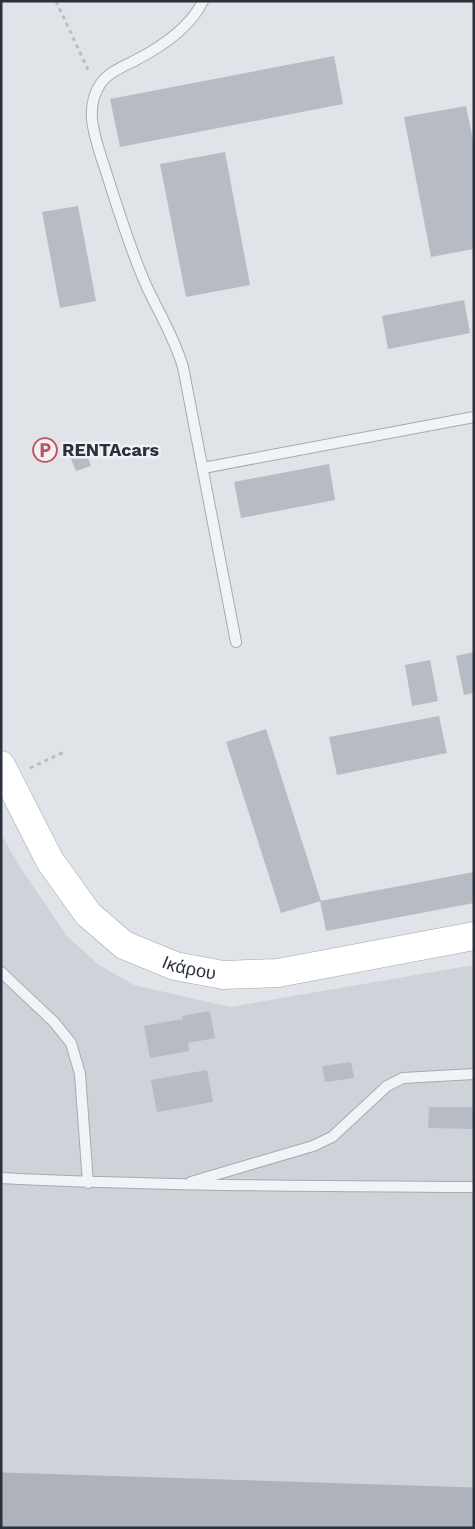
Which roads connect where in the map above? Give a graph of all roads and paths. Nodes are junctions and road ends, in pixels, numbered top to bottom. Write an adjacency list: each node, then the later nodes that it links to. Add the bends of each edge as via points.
1 (56, 1): 3 (path)
2 (203, 1): 3 (lane, via 189,22 166,42 104,78)
3 (97, 89): 5 (lane, via 92,109 96,140 136,262 179,354)
4 (474, 417): 5 (lane)
5 (202, 468): 6 (lane)
6 (236, 642)
7 (64, 752): 8 (path)
8 (5, 772): 9 (main road, Ικάρου, via 50,861 88,914 124,945 175,966 223,975 278,973)
9 (474, 936)
10 (1, 972): 13 (lane, via 54,1022 70,1043 80,1074)
11 (474, 1074): 14 (lane, via 403,1078 387,1086 332,1137 313,1146)
12 (1, 1178): 13 (lane)
13 (88, 1183): 14 (lane)
14 (180, 1185): 15 (lane)
15 (474, 1186)

